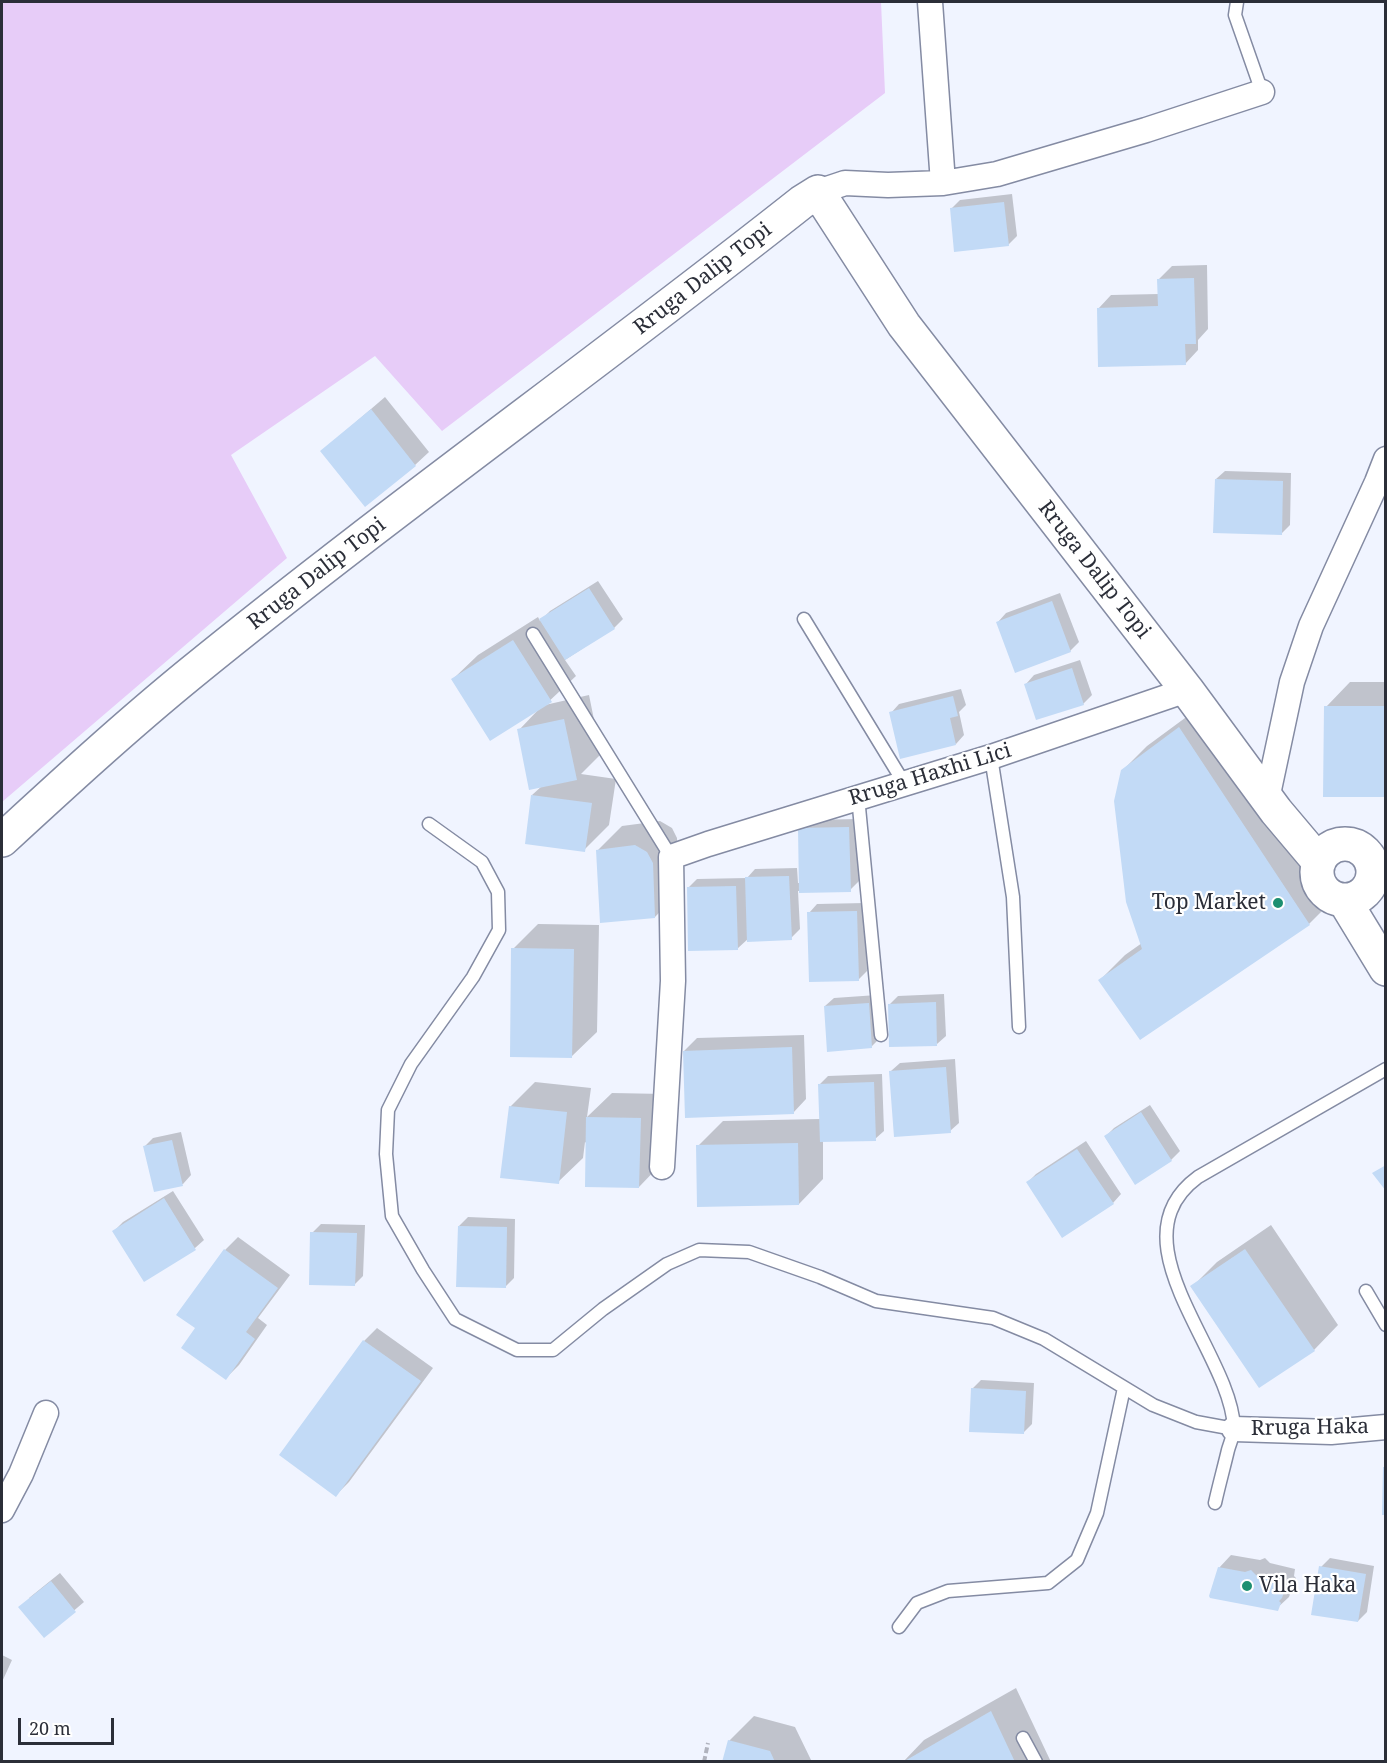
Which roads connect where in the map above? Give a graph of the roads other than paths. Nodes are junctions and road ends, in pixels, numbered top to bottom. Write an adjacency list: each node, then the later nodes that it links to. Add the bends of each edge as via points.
1 (930, 2): 4 (street)
2 (1237, 2): 3 (lane, via 1234,15)
3 (1262, 92): 4 (street, via 997,174)
4 (943, 183): 5 (street, via 845,183)
5 (818, 192): 9 (street, Rruga Dalip Topi, via 904,325); 15 (street, Rruga Dalip Topi, via 190,674)
6 (1386, 459): 13 (street, via 1311,626 1292,682)
7 (804, 619): 11 (lane)
8 (533, 634): 16 (lane)
9 (1187, 690): 10 (street, Rruga Haxhi Lici); 13 (street, Rruga Dalip Topi)
10 (991, 757): 11 (street, Rruga Haxhi Lici); 21 (lane, via 1013,897)
11 (904, 783): 12 (street, Rruga Haxhi Lici)
12 (858, 797): 16 (street, Rruga Haxhi Lici); 22 (lane)
13 (1267, 799): 17 (street, Rruga Dalip Topi)
14 (429, 824): 27 (lane, via 482,862 498,892 499,930 473,977 411,1064 388,1110 386,1154 392,1216 455,1319 517,1350 553,1350 667,1264 699,1250 748,1252 876,1301 993,1318 1044,1339)
15 (2, 840)
16 (671, 857): 24 (street, via 673,981)
17 (1319, 862): 18 (street, via 1333,847 1348,844 1363,849); 19 (street, via 1320,885 1330,896)
18 (1379, 862): 19 (street, via 1370,885 1360,896)
19 (1344, 900): 20 (street)
20 (1386, 969)
21 (1020, 1027)
22 (881, 1035)
23 (1386, 1069): 30 (lane, via 1198,1177 1182,1190 1171,1208 1168,1253 1174,1282 1211,1358)
24 (662, 1167)
25 (1366, 1291): 26 (lane)
26 (1386, 1325)
27 (1124, 1388): 30 (lane, via 1196,1422); 33 (lane, via 1097,1513 1077,1560 1048,1583 948,1592 917,1603)
28 (46, 1413): 32 (street)
29 (1386, 1426): 30 (street, Rruga Haka, via 1331,1432)
30 (1234, 1429): 31 (lane)
31 (1215, 1503)
32 (2, 1510)
33 (899, 1627)
34 (1023, 1738): 35 (lane)
35 (1036, 1761)

